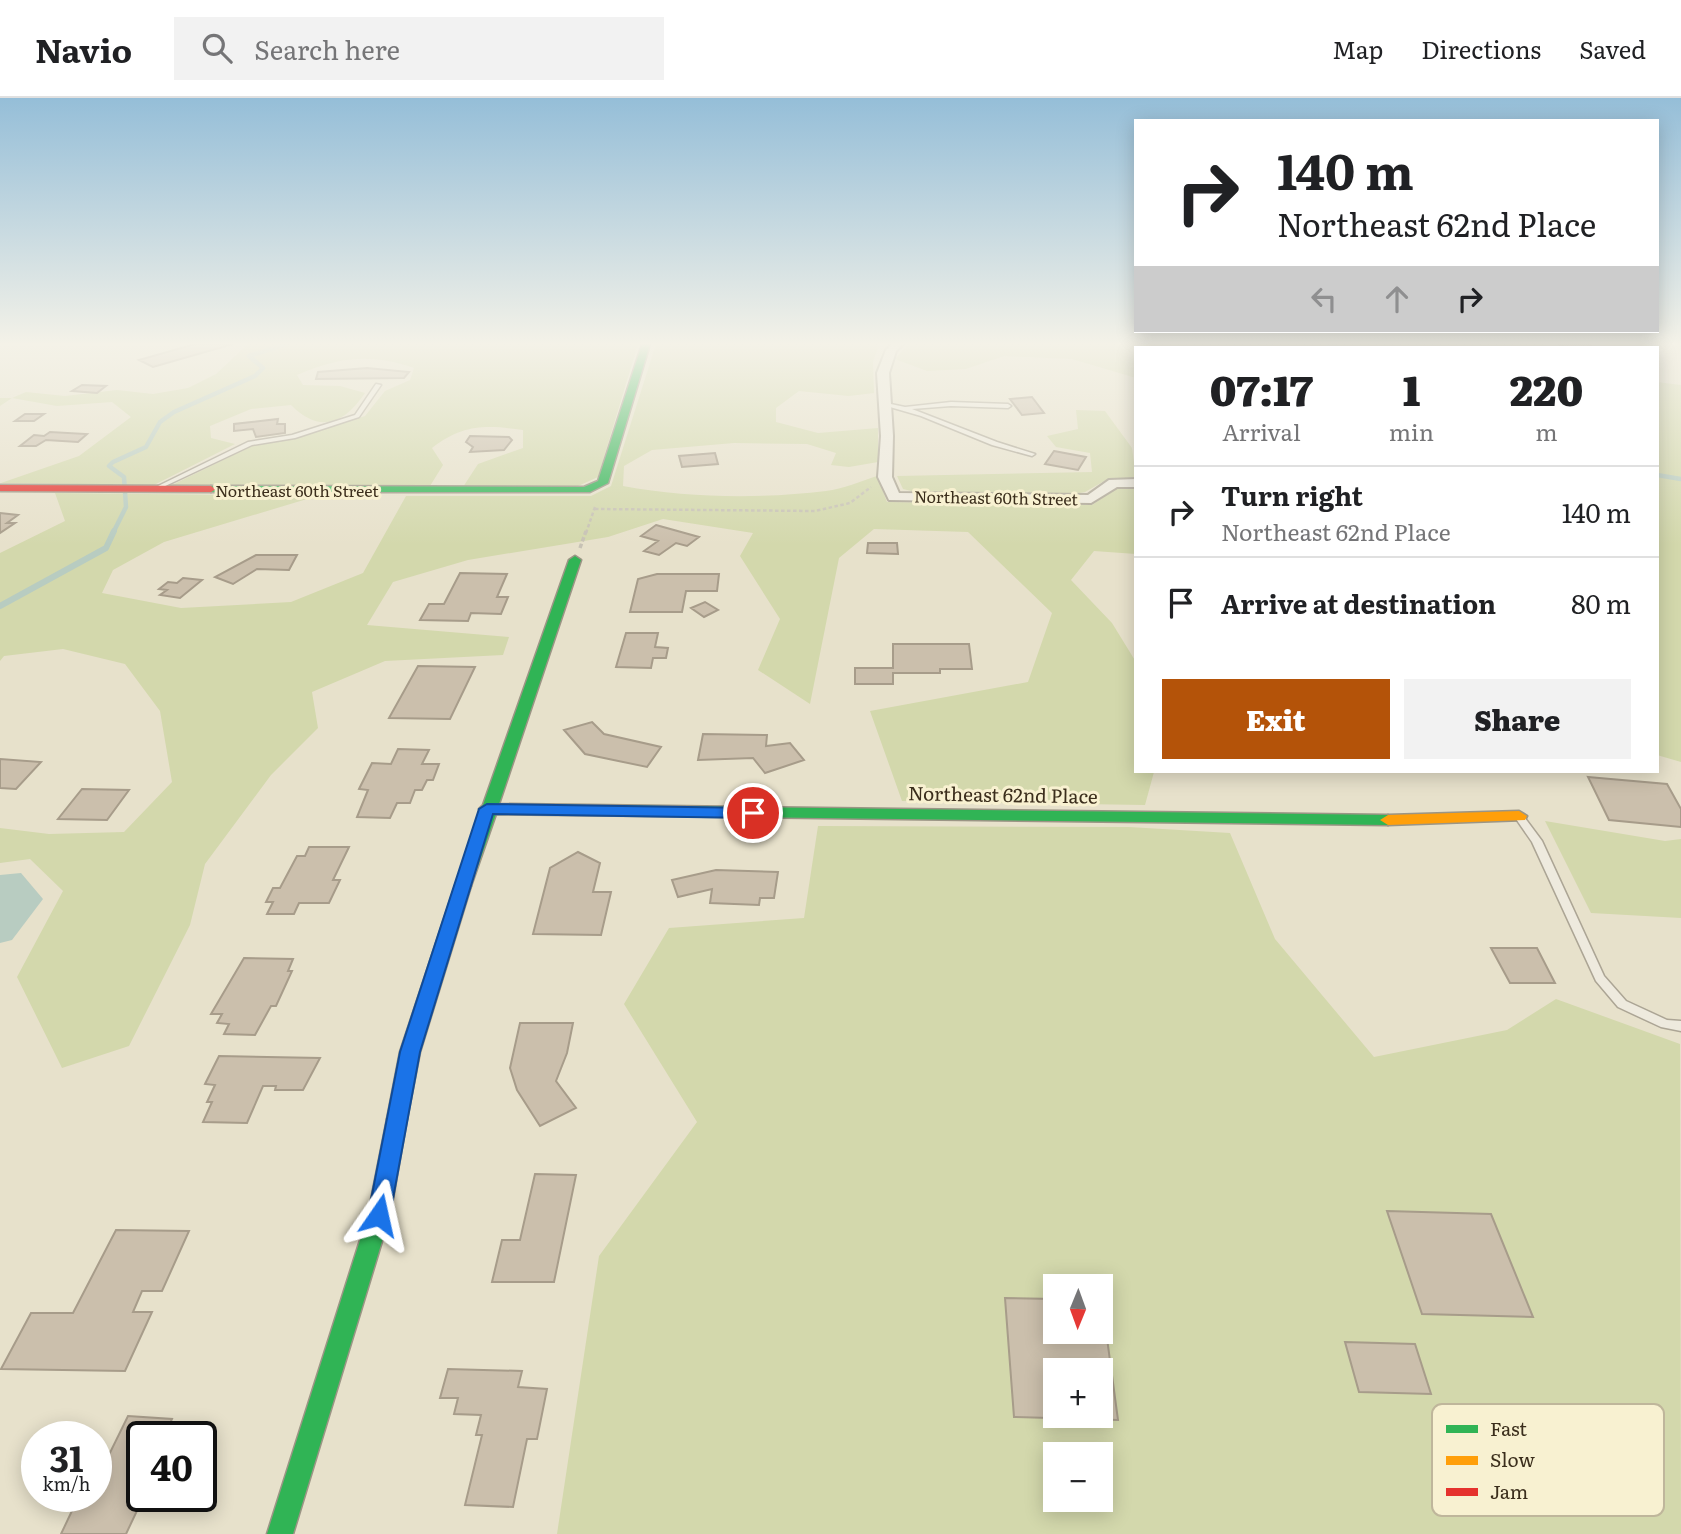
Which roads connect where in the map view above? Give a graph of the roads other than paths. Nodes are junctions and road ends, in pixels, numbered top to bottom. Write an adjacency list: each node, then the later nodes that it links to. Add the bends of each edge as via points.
1 (360, 411): 8 (lane, via 293,437 250,443)
2 (625, 411): 8 (street, Northeast 60th Street, via 603,483 577,492)
3 (886, 411): 6 (street, Northeast 60th Street, via 885,477 894,497 1091,499 1114,483)
4 (911, 411): 5 (lane, via 993,444)
5 (1032, 454)
6 (1134, 483)
7 (0, 488): 8 (street, Northeast 60th Street)
8 (146, 490)
9 (575, 560): 10 (street)
10 (487, 809): 11 (street, Northeast 62nd Place, via 1364,821); 13 (street, via 410,1052 379,1215)
11 (1519, 816): 12 (lane, via 1536,841 1600,978 1622,1004 1665,1024)
12 (1681, 1026)
13 (280, 1534)

